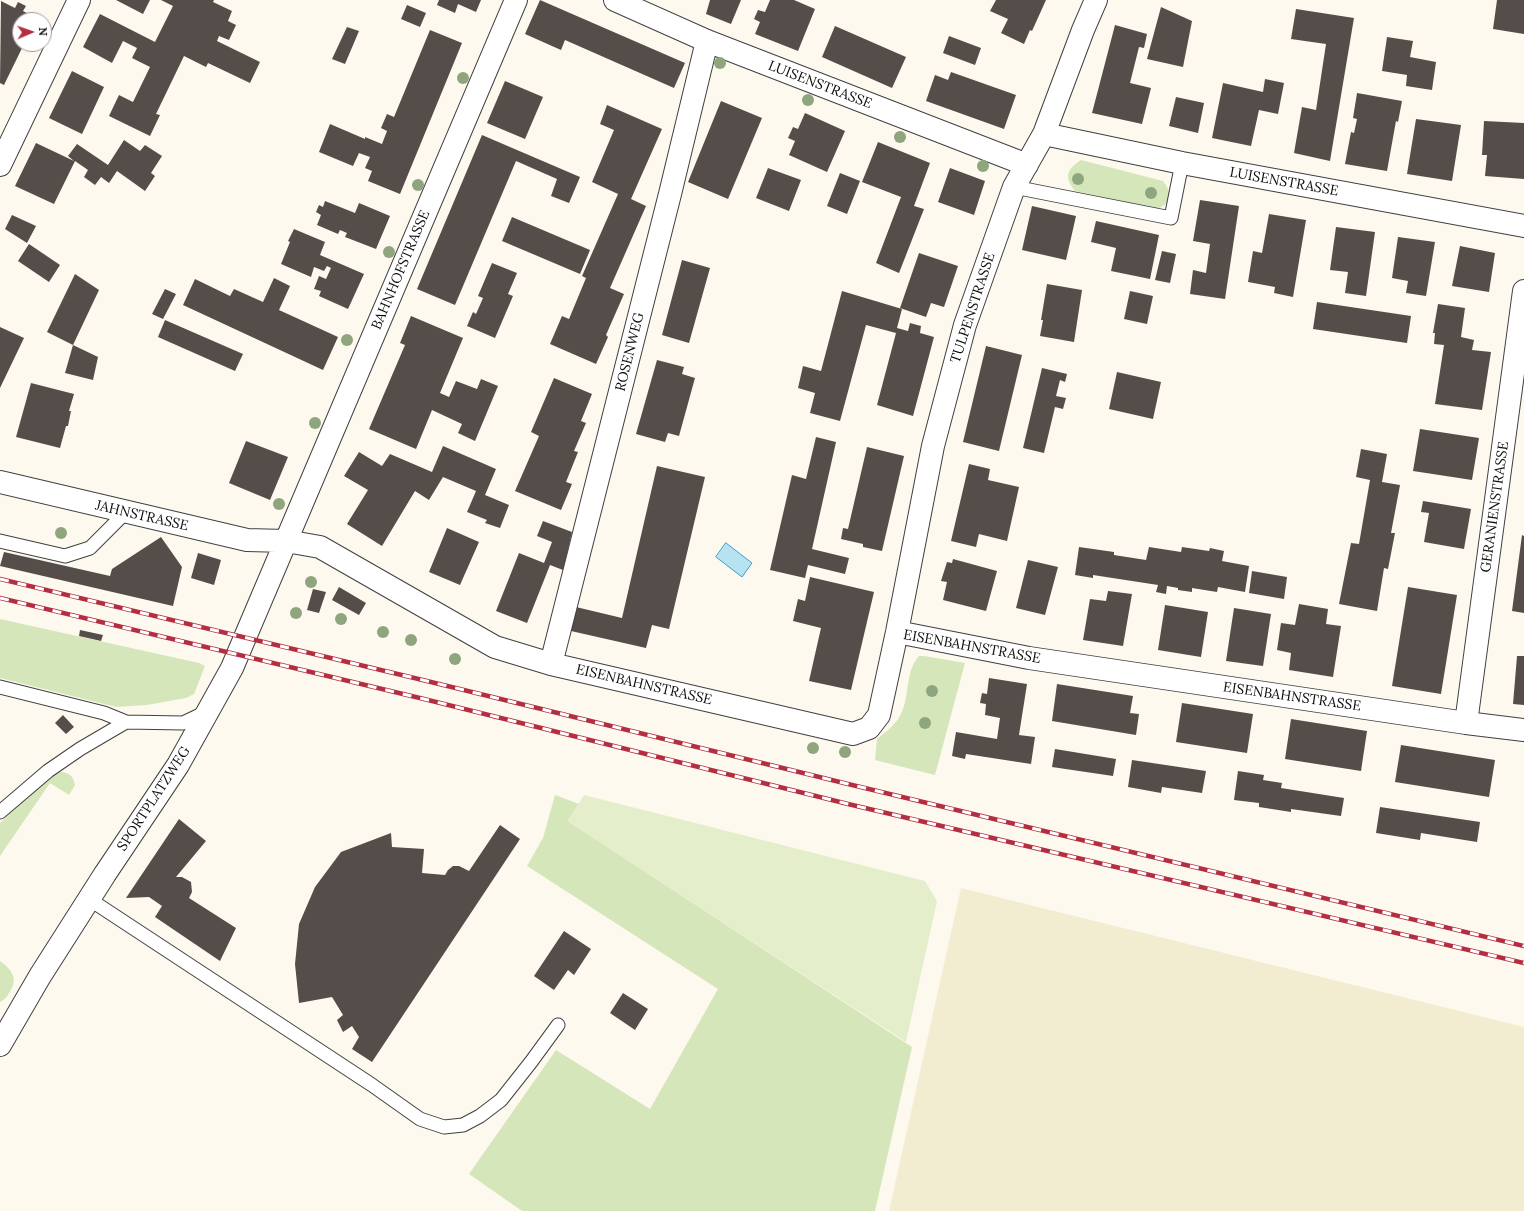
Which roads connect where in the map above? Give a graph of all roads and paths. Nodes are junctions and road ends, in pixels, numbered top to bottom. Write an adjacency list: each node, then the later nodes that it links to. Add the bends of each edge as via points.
1 (79, 0): 8 (street)
2 (516, 0): 16 (street, BAHNHOFSTRASSE)
3 (615, 0): 5 (street, LUISENSTRASSE)
4 (1096, 0): 6 (street, TULPENSTRASSE, via 1082,30)
5 (707, 40): 9 (street, LUISENSTRASSE); 18 (street, ROSENWEG)
6 (1044, 134): 7 (street, LUISENSTRASSE); 9 (street, TULPENSTRASSE)
7 (1182, 163): 10 (lane, via 1170,218); 11 (street, LUISENSTRASSE)
8 (0, 165)
9 (1027, 165): 10 (street, TULPENSTRASSE)
10 (1014, 187): 17 (street, TULPENSTRASSE, via 963,333 933,446)
11 (1524, 226)
12 (1524, 291): 22 (street, GERANIENSTRASSE)
13 (0, 482): 14 (street, JAHNSTRASSE)
14 (125, 513): 15 (lane, via 90,548 65,556); 16 (street, JAHNSTRASSE, via 247,540)
15 (0, 541)
16 (286, 541): 18 (street, EISENBAHNSTRASSE, via 320,547 495,647); 20 (street, SPORTPLATZWEG, via 232,668)
17 (897, 632): 18 (street, EISENBAHNSTRASSE, via 879,715 869,728 853,734); 22 (street, EISENBAHNSTRASSE, via 1029,658)
18 (551, 664)
19 (0, 687): 21 (lane, via 104,713)
20 (208, 712): 21 (lane, via 183,723); 25 (street, SPORTPLATZWEG, via 178,765)
21 (126, 722): 24 (lane, via 48,771)
22 (1466, 723): 23 (street, EISENBAHNSTRASSE)
23 (1524, 730)
24 (0, 812)
25 (90, 899): 26 (lane, via 372,1085 420,1120 444,1127 463,1124 480,1116 501,1100); 27 (street, SPORTPLATZWEG)
26 (558, 1025)
27 (2, 1036)

